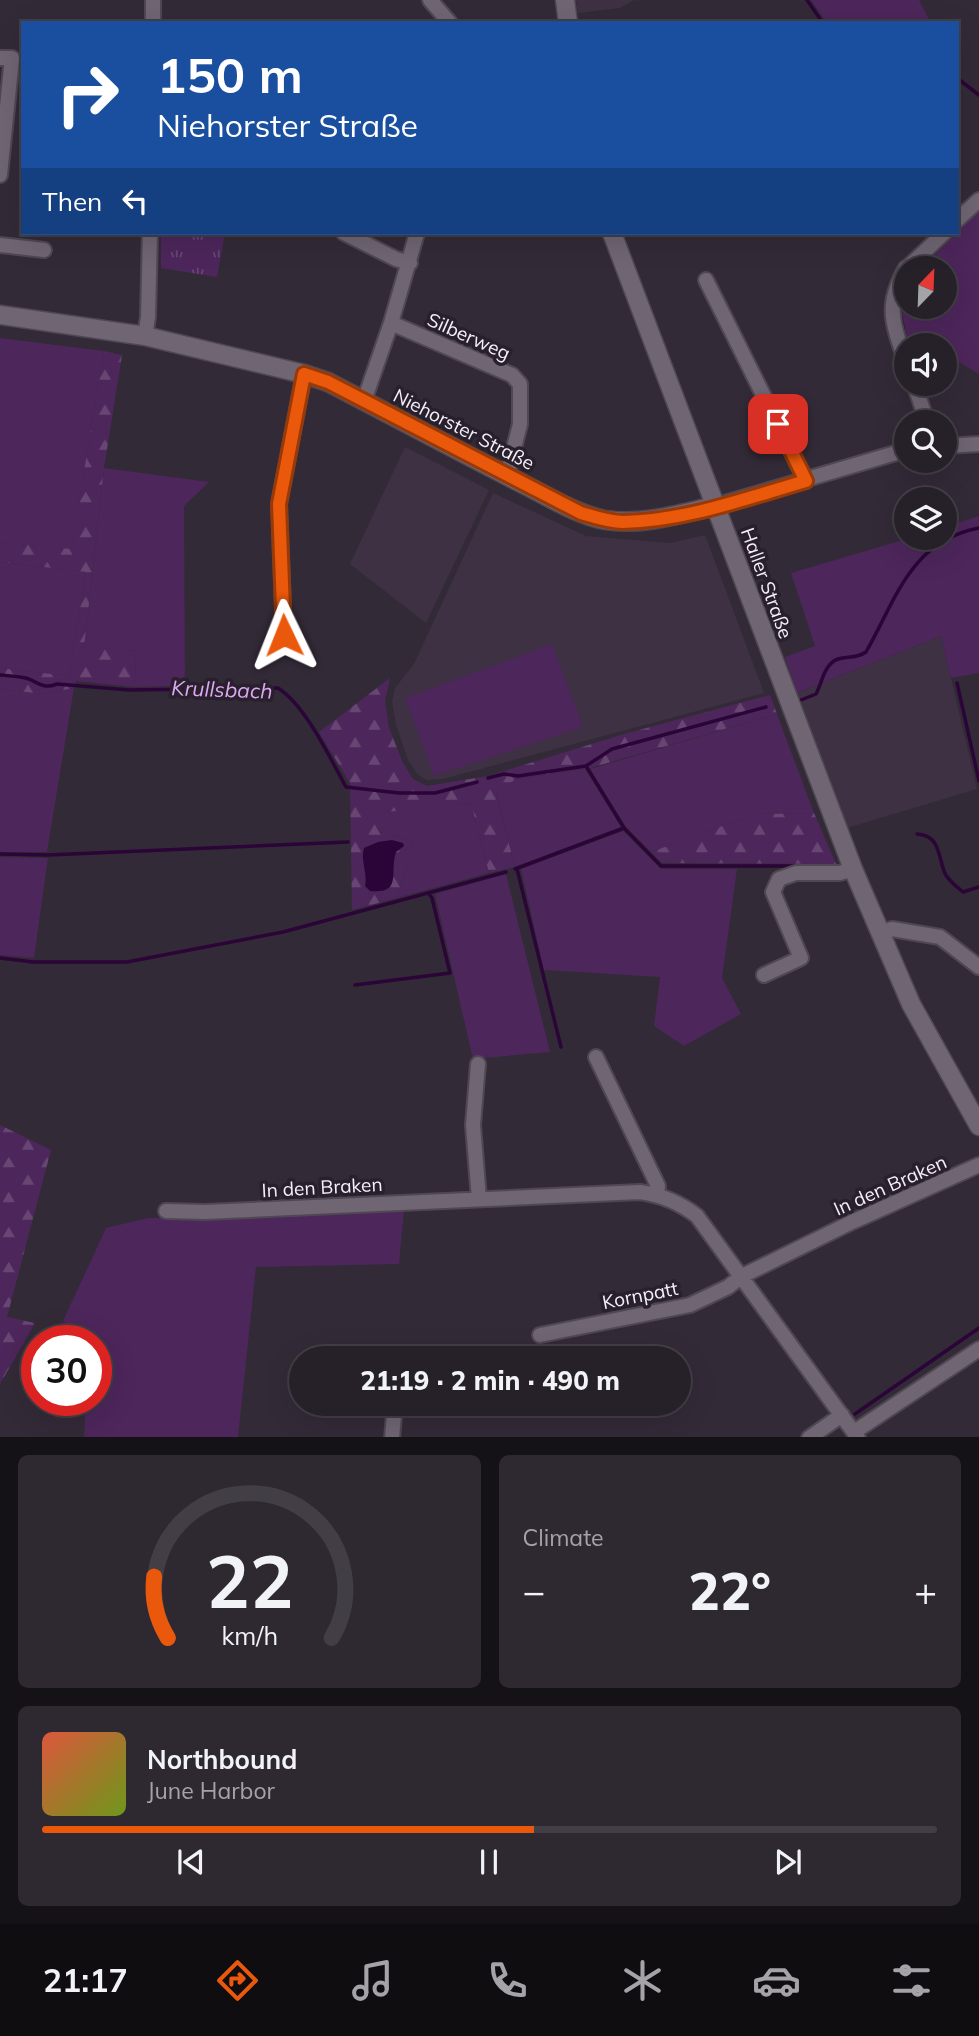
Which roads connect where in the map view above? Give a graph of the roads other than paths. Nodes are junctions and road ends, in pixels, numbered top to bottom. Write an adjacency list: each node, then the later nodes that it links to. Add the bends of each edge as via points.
1 (153, 0): 4 (street)
2 (430, 0): 5 (street)
3 (565, 0): 6 (street)
4 (153, 21)
5 (448, 21)
6 (568, 21)
7 (0, 58): 8 (street, via 12,58)
8 (0, 175)
9 (979, 200): 10 (street)
10 (959, 218)
11 (150, 235): 25 (street)
12 (348, 235): 19 (street)
13 (417, 235): 19 (street)
14 (613, 235): 33 (street, Haller Straße)
15 (942, 235): 18 (street)
16 (0, 245): 17 (street)
17 (44, 250)
18 (920, 256)
19 (410, 263): 23 (street)
20 (706, 281): 32 (street)
21 (894, 295): 24 (street, via 891,313)
22 (0, 315): 25 (street, Niehorster Straße)
23 (391, 323): 27 (street); 31 (street, Silberweg, via 512,375 520,384 520,424)
24 (897, 333)
25 (145, 336): 26 (street, Niehorster Straße)
26 (304, 374): 27 (street, Niehorster Straße); 34 (street, via 279,504)
27 (364, 401): 31 (street, Niehorster Straße)
28 (979, 444): 29 (street)
29 (957, 445)
30 (894, 454): 32 (street, Niehorster Straße)
31 (507, 476): 33 (street, Niehorster Straße, via 602,520 664,518)
32 (806, 481): 33 (street, Niehorster Straße)
33 (715, 506): 35 (street, Haller Straße)
34 (284, 635)
35 (853, 869): 36 (street, Haller Straße); 38 (street, via 796,873 779,879 773,892 801,958)
36 (880, 933): 37 (street, via 892,929 940,937); 41 (street, Haller Straße, via 911,1004)
37 (979, 967)
38 (764, 975)
39 (596, 1057): 43 (street, via 658,1186)
40 (478, 1064): 44 (street, via 473,1125)
41 (979, 1126)
42 (979, 1165): 46 (street, In den Braken)
43 (657, 1194): 44 (street, In den Braken); 46 (street, In den Braken, via 697,1216)
44 (479, 1199): 45 (street, In den Braken)
45 (166, 1212)
46 (742, 1276): 47 (street, Kornpatt, via 690,1305); 49 (street, In den Braken)
47 (540, 1335)
48 (979, 1349): 51 (street)
49 (842, 1415): 51 (street, In den Braken); 53 (street)
50 (395, 1416): 52 (street)
51 (856, 1435)
52 (392, 1437)
53 (809, 1437)

